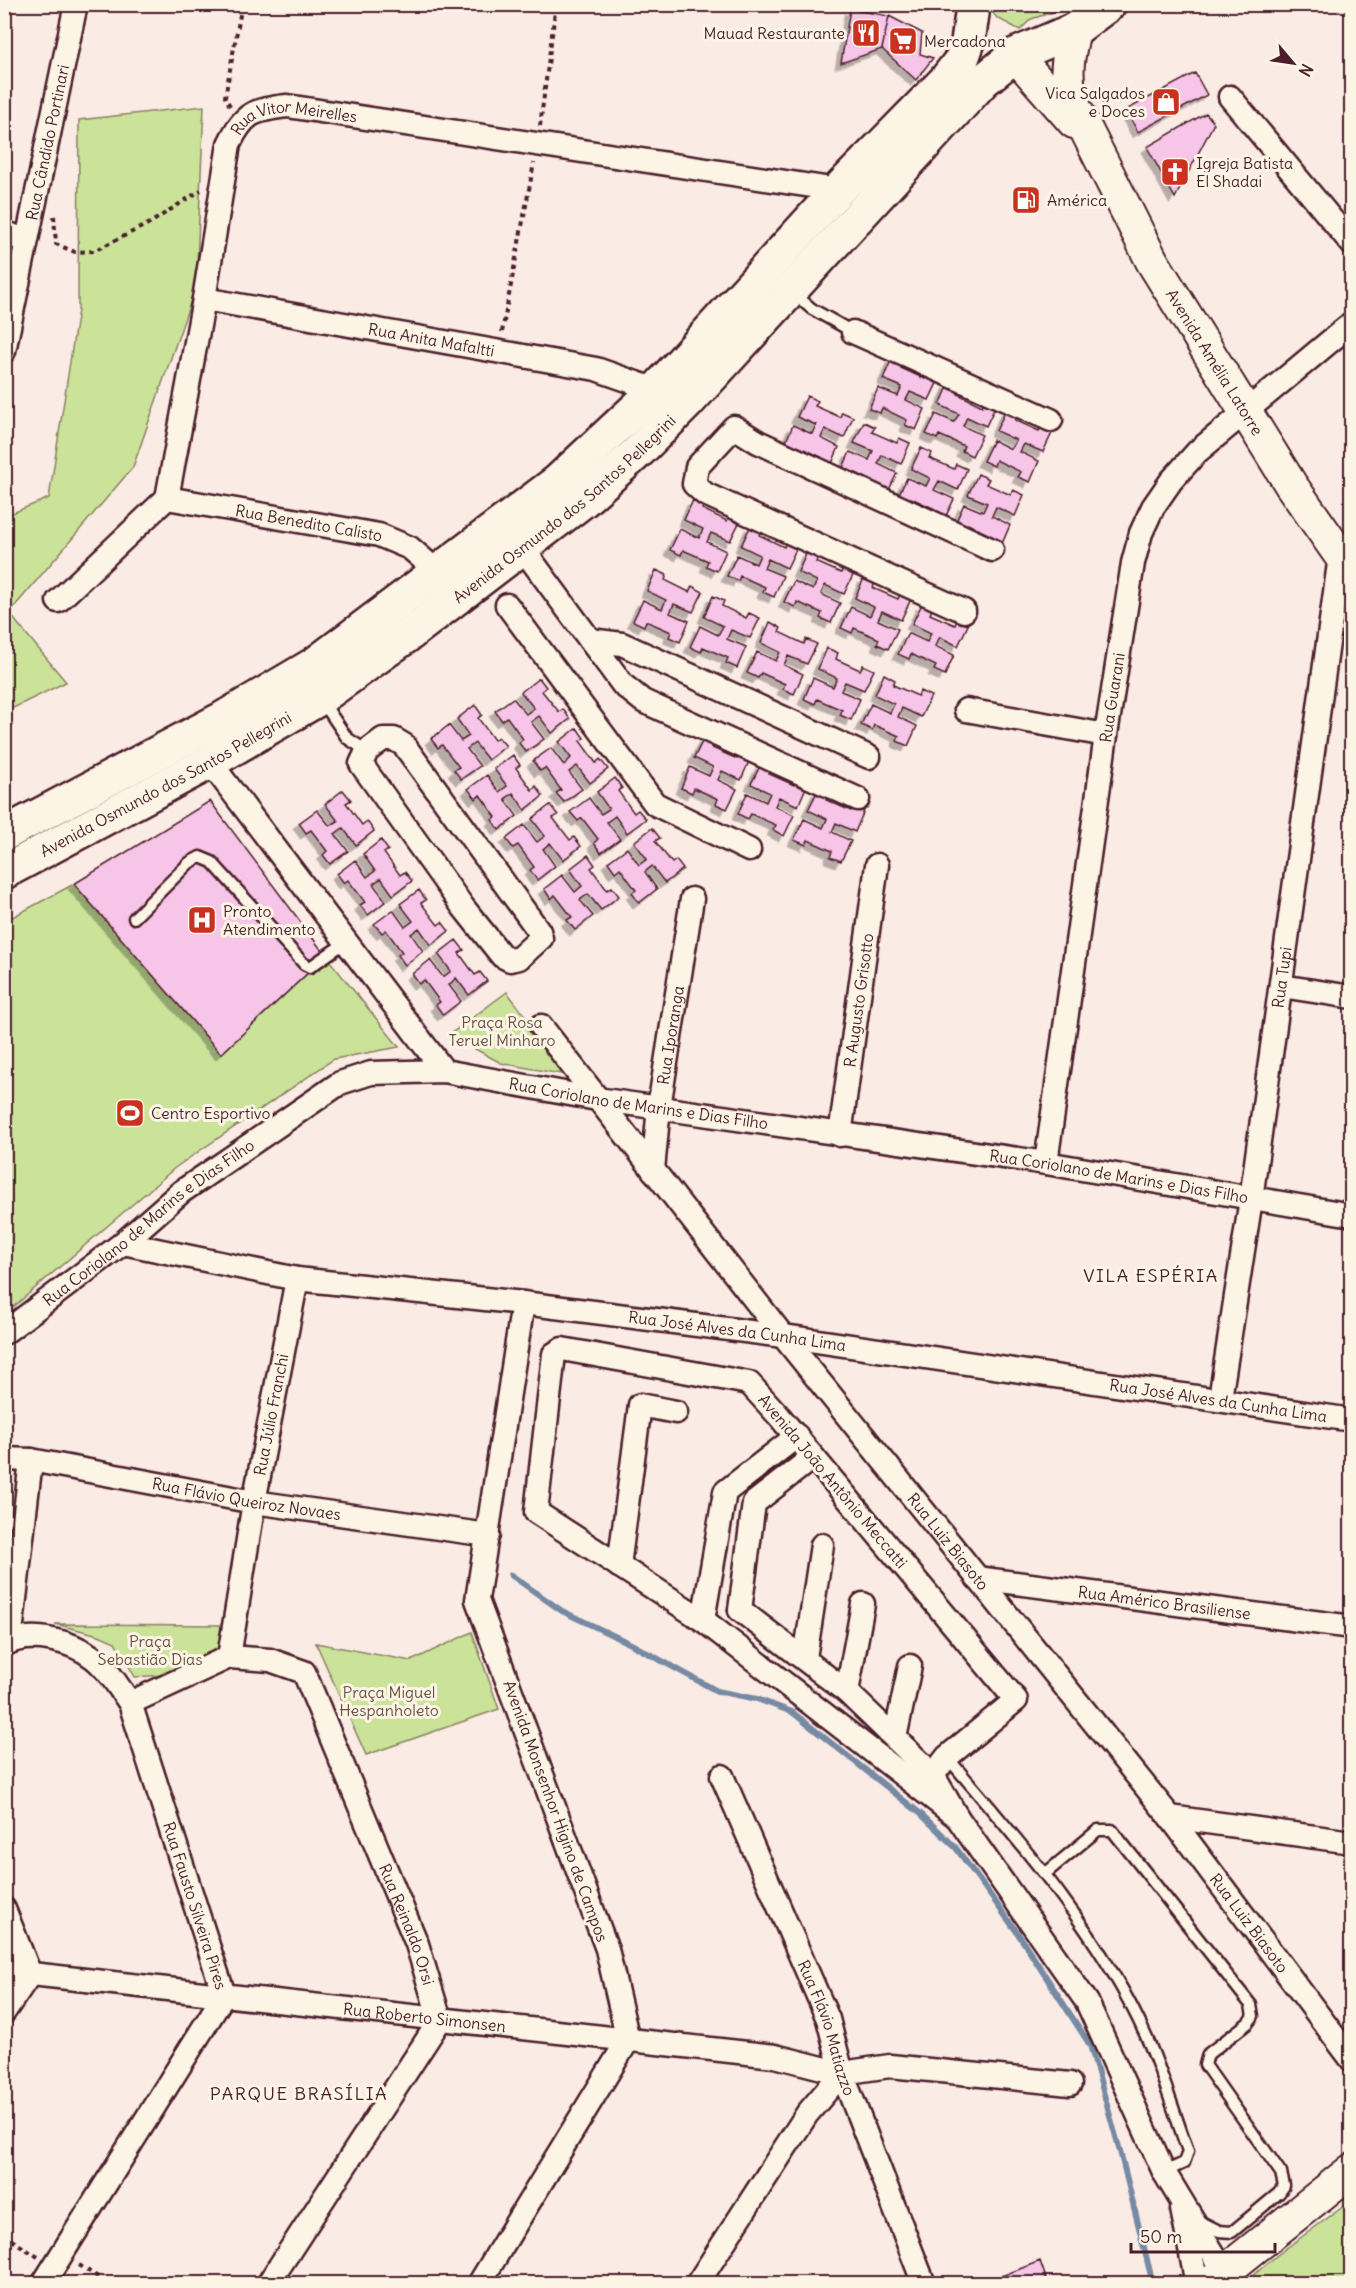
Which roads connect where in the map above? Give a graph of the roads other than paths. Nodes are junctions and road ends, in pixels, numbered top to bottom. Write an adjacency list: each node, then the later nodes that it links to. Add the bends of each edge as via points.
1 (76, 4): 10 (street, Rua Cândido Portinari)
2 (969, 9): 4 (main road); 7 (main road, Avenida Osmundo dos Santos Pellegrini, via 968,42 962,59)
3 (1087, 14): 4 (main road, Avenida Osmundo dos Santos Pellegrini); 6 (main road, Avenida Amélia Latorre, via 1067,61 1066,80 1072,102)
4 (1028, 49): 6 (main road, Avenida Amélia Latorre); 9 (main road, Avenida Osmundo dos Santos Pellegrini, via 983,81)
5 (1230, 97): 11 (street)
6 (1094, 144): 18 (main road, Avenida Amélia Latorre, via 1152,261)
7 (838, 190): 9 (main road, via 843,212); 13 (street, Rua Vitor Meirelles, via 286,106 261,109 239,122 229,144); 17 (main road, Avenida Osmundo dos Santos Pellegrini)
8 (4, 232): 10 (street)
9 (840, 238): 12 (main road, Avenida Osmundo dos Santos Pellegrini)
10 (26, 241): 16 (street, Rua Cândido Portinari)
11 (1352, 244)
12 (789, 290): 15 (lane, via 812,309); 21 (main road, Avenida Osmundo dos Santos Pellegrini, via 639,452)
13 (204, 299): 17 (street, Rua Anita Mafaltti, via 596,369); 20 (street, Rua Vitor Meirelles)
14 (1352, 323): 18 (street, Rua Guarani)
15 (853, 332): 19 (street)
16 (4, 351)
17 (656, 390): 24 (main road, Avenida Osmundo dos Santos Pellegrini, via 557,482)
18 (1246, 411): 23 (main road, Avenida Amélia Latorre); 31 (street, Rua Guarani, via 1197,452 1171,481 1141,533)
19 (1051, 420)
20 (167, 498): 24 (street, Rua Benedito Calisto, via 379,535 410,548); 25 (street)
21 (521, 546): 28 (street); 29 (main road, Avenida Osmundo dos Santos Pellegrini)
22 (992, 549): 27 (street, via 758,442 734,427 697,467 694,484 705,494)
23 (1346, 564): 44 (street, Rua Tupi)
24 (439, 573): 36 (main road, Avenida Osmundo dos Santos Pellegrini, via 306,669 222,719)
25 (58, 601)
26 (507, 605): 38 (street, via 655,804)
27 (964, 611)
28 (591, 640): 33 (street, via 622,644); 35 (street, via 623,684 643,701)
29 (320, 698): 32 (lane, via 347,738); 34 (main road, Avenida Osmundo dos Santos Pellegrini)
30 (966, 710): 31 (street)
31 (1106, 735): 51 (street, Rua Guarani)
32 (367, 751): 32 (street, via 361,764 502,956 510,960 519,958 536,945 541,938 539,931 404,745 394,739 383,740)
33 (869, 757)
34 (210, 762): 40 (main road, Avenida Osmundo dos Santos Pellegrini); 43 (street)
35 (858, 799)
36 (16, 827): 37 (main road, Avenida Osmundo dos Santos Pellegrini)
37 (4, 845)
38 (749, 850)
39 (877, 865): 50 (street, R Augusto Grisotto)
40 (4, 872)
41 (692, 899): 49 (street, Rua Iporanga)
42 (134, 918): 43 (lane, via 189,863 200,857 212,862 303,964 310,967)
43 (346, 942): 47 (street)
44 (1281, 986): 45 (street); 53 (street, Rua Tupi)
45 (1352, 997)
46 (541, 1026): 48 (street, Rua Luiz Biasoto)
47 (444, 1071): 48 (street, Rua Coriolano de Marins e Dias Filho); 55 (street, Rua Coriolano de Marins e Dias Filho, via 371,1073 340,1083 182,1192)
48 (597, 1099): 49 (street, Rua Coriolano de Marins e Dias Filho); 52 (street, Rua Luiz Biasoto)
49 (659, 1107): 50 (street, Rua Coriolano de Marins e Dias Filho); 52 (street, Rua Iporanga)
50 (840, 1135): 51 (street, Rua Coriolano de Marins e Dias Filho)
51 (1046, 1163): 53 (street, Rua Coriolano de Marins e Dias Filho)
52 (653, 1170): 59 (street, Rua Luiz Biasoto)
53 (1251, 1199): 54 (street, Rua Coriolano de Marins e Dias Filho); 60 (street, Rua Tupi)
54 (1352, 1215)
55 (123, 1243): 56 (street, Rua José Alves da Cunha Lima); 58 (street, Rua Coriolano de Marins e Dias Filho)
56 (297, 1279): 57 (street, Rua José Alves da Cunha Lima); 67 (street, Rua Júlio Franchi)
57 (523, 1303): 59 (street, Rua José Alves da Cunha Lima); 68 (street, Avenida Monsenhor Higino de Campos)
58 (4, 1333)
59 (783, 1336): 60 (street, Rua José Alves da Cunha Lima); 71 (street, Rua Luiz Biasoto)
60 (1220, 1399): 62 (street, Rua José Alves da Cunha Lima)
61 (676, 1412): 70 (street, via 640,1405)
62 (1352, 1420)
63 (797, 1436): 64 (street, Avenida João Antônio Meccatti); 70 (street, Avenida João Antônio Meccatti, via 749,1383 562,1349 554,1354 537,1512); 74 (street, via 725,1492)
64 (813, 1457): 73 (street, via 754,1503); 83 (street, Avenida João Antônio Meccatti, via 1016,1700)
65 (4, 1459): 66 (street, Rua Flávio Queiroz Novaes)
66 (31, 1460): 67 (street, Rua Flávio Queiroz Novaes); 76 (street)
67 (254, 1502): 68 (street, Rua Flávio Queiroz Novaes); 77 (street, Rua Júlio Franchi)
68 (488, 1535): 96 (street, Avenida Monsenhor Higino de Campos, via 477,1600 607,1949)
69 (822, 1545): 78 (street)
70 (619, 1566): 74 (street, Avenida João Antônio Meccatti)
71 (977, 1578): 75 (street, Rua Américo Brasiliense); 87 (street, Rua Luiz Biasoto)
72 (863, 1604): 80 (street)
73 (740, 1611): 74 (street); 78 (street)
74 (703, 1620): 86 (street, Avenida João Antônio Meccatti)
75 (1347, 1623)
76 (7, 1643): 81 (street, Rua Fausto Silveira Pires, via 46,1638 76,1648 108,1672)
77 (229, 1657): 81 (street); 95 (street, Rua Reinaldo Orsi, via 270,1660 304,1672 417,1944)
78 (805, 1658): 80 (street)
79 (909, 1666): 82 (street)
80 (848, 1692): 82 (street)
81 (130, 1703): 93 (street, Rua Fausto Silveira Pires)
82 (895, 1738): 84 (street)
83 (947, 1757): 84 (street, Avenida João Antônio Meccatti); 89 (lane)
84 (933, 1775): 86 (street)
85 (722, 1776): 98 (street, Rua Flávio Matiazzo, via 828,2019)
86 (957, 1816): 101 (street, via 1087,2002)
87 (1170, 1817): 88 (street); 97 (street, Rua Luiz Biasoto)
88 (1352, 1842)
89 (1046, 1873): 101 (lane, via 1113,1976 1149,2042 1188,2151 1184,2163); 102 (lane, via 1098,1830 1112,1830 1251,2005 1253,2016 1208,2054 1205,2065 1281,2173 1284,2186 1232,2232 1219,2231)
90 (4, 1909): 92 (street)
91 (4, 1971): 92 (street, Rua Roberto Simonsen)
92 (30, 1974): 93 (street, Rua Roberto Simonsen); 94 (street)
93 (224, 1995): 95 (street, Rua Roberto Simonsen); 103 (street, Rua Fausto Silveira Pires)
94 (4, 2012)
95 (440, 2020): 96 (street, Rua Roberto Simonsen); 105 (street)
96 (628, 2040): 98 (street, Rua Roberto Simonsen, via 775,2056); 106 (street)
97 (1352, 2060)
98 (842, 2073): 99 (street, via 890,2066); 107 (street, via 807,2114); 108 (street, Rua Flávio Matiazzo)
99 (1070, 2084)
100 (1352, 2170): 104 (main road)
101 (1164, 2172): 102 (street)
102 (1186, 2208): 104 (street); 104 (street)
103 (53, 2268)
104 (1210, 2279)
105 (268, 2283)
106 (479, 2283)
107 (697, 2283)
108 (924, 2283)

